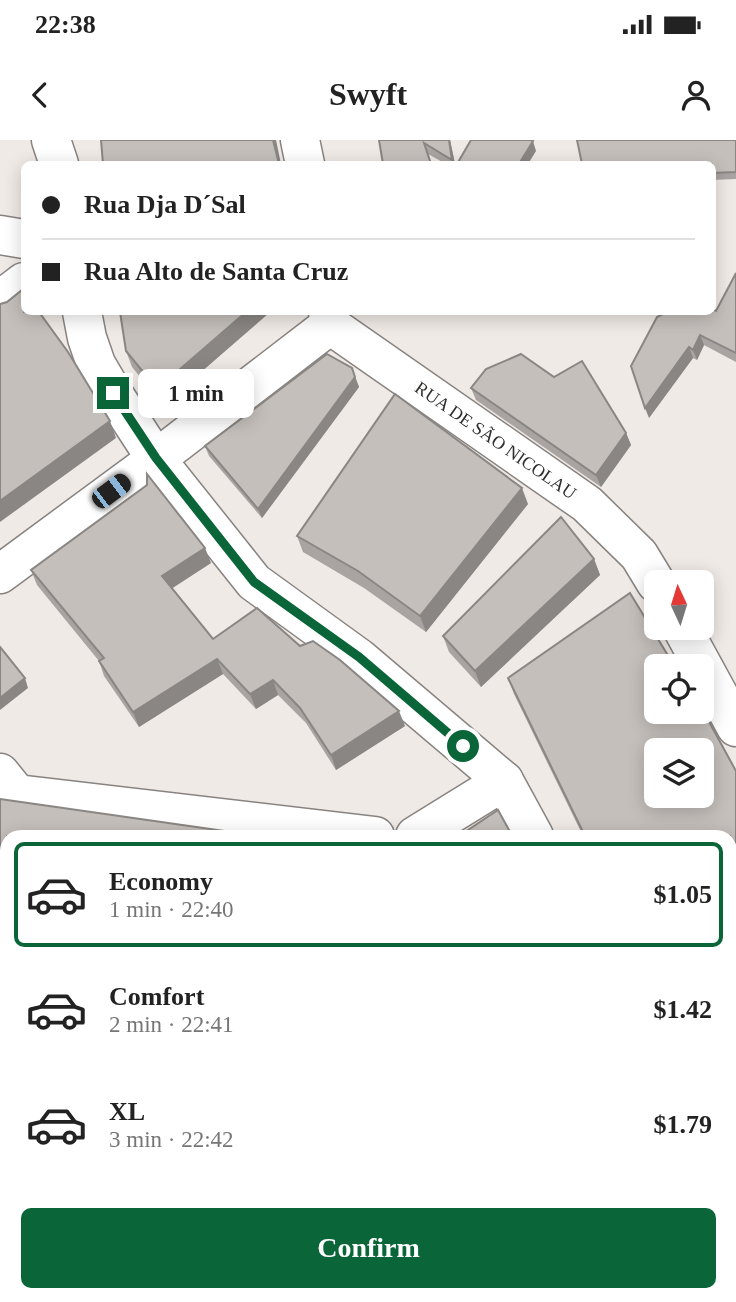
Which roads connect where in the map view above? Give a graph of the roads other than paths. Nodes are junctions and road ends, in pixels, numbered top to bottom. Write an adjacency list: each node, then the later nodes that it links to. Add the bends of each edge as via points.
1 (51, 140): 3 (street)
2 (300, 140): 4 (street)
3 (58, 161)
4 (304, 161)
5 (0, 235): 6 (street)
6 (21, 238)
7 (21, 284): 8 (street)
8 (0, 300)
9 (83, 315): 11 (street, via 96,364)
10 (329, 318): 11 (street); 12 (street, RUA DE SÃO NICOLAU, via 587,504 639,555)
11 (156, 458): 13 (street); 17 (street, via 254,582 359,657)
12 (648, 570)
13 (0, 574)
14 (689, 640): 15 (street)
15 (736, 727)
16 (0, 773): 18 (street, via 17,794)
17 (504, 781): 19 (street); 20 (street)
18 (324, 830)
19 (425, 830)
20 (531, 830)

